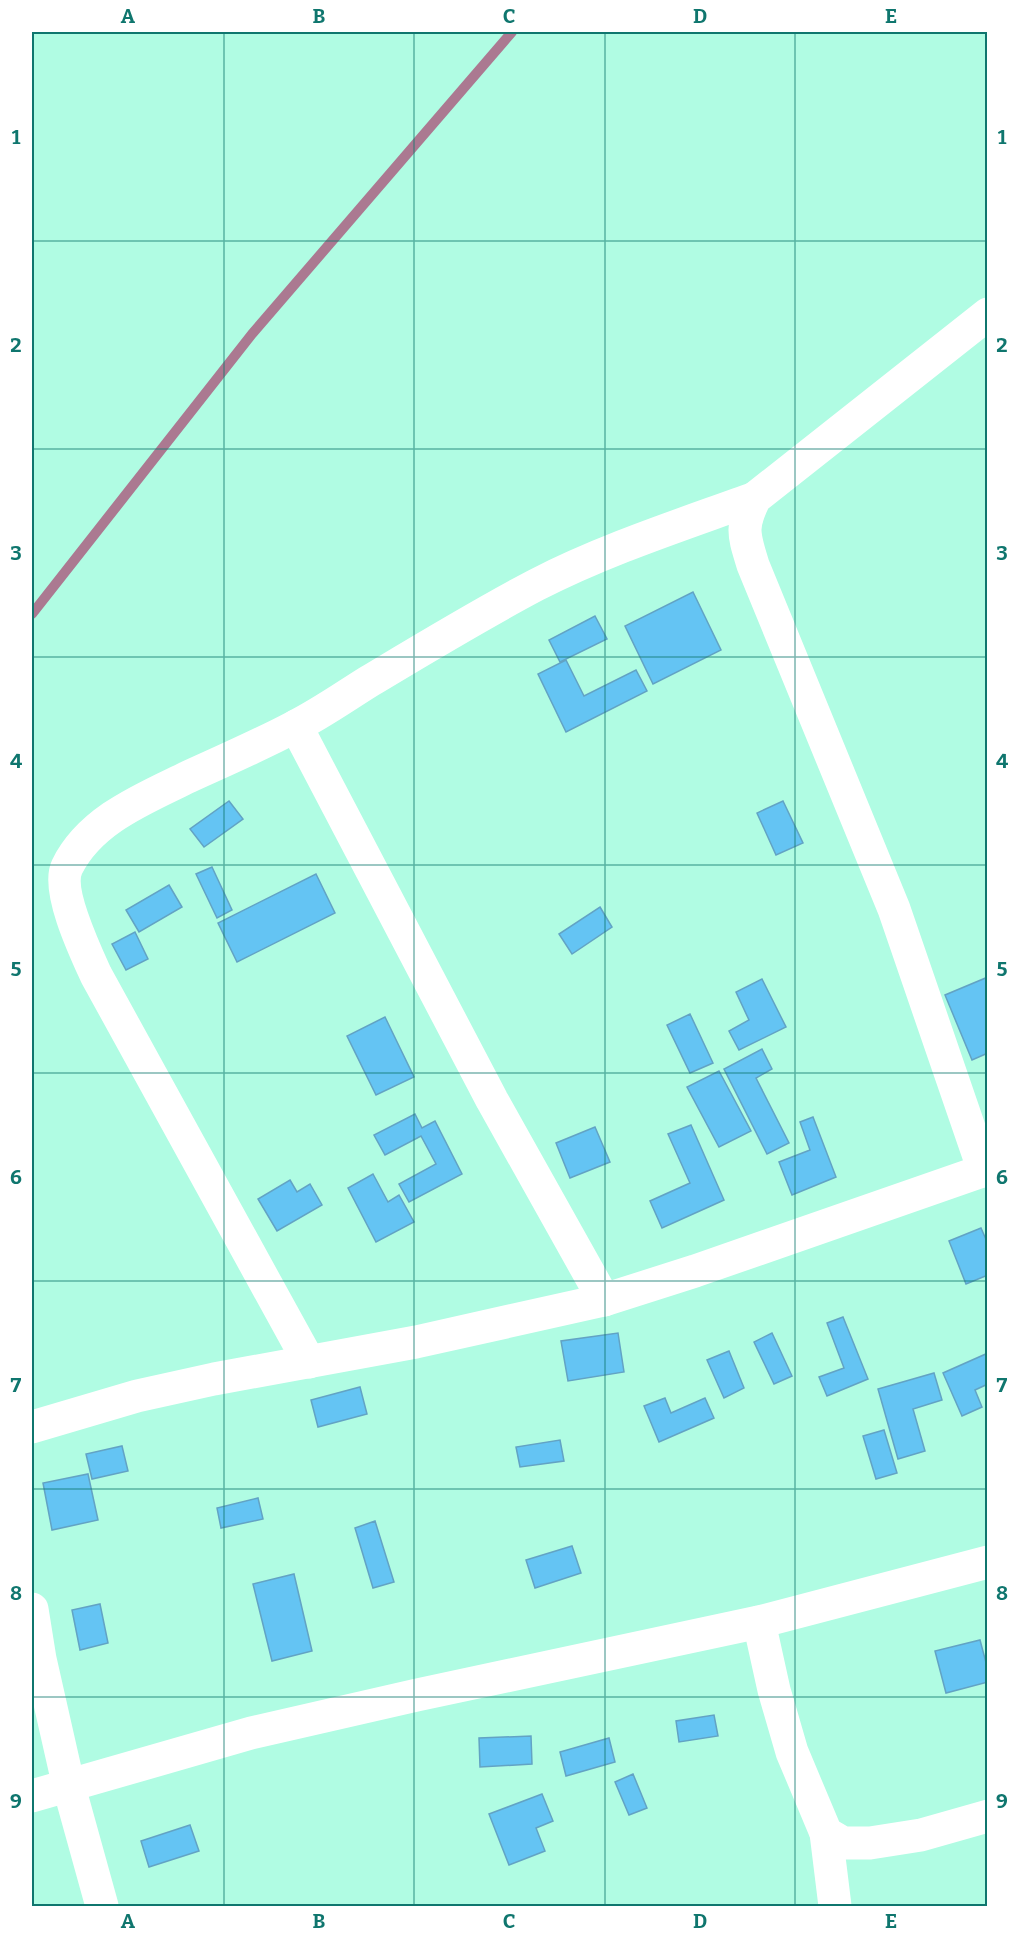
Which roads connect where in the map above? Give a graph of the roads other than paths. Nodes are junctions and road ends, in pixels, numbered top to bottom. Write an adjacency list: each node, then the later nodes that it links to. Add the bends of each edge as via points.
1 (987, 314): 2 (street)
2 (755, 498): 3 (street, via 626,545 538,584 462,625); 4 (street, via 746,516 744,533 753,565 894,909)
3 (296, 726): 5 (street, via 492,1101); 6 (street, via 139,801 105,823 77,850 66,871 66,888 82,945 96,975)
4 (986, 1170): 5 (street)
5 (604, 1300): 6 (street)
6 (309, 1362): 7 (street, via 137,1396)
7 (32, 1427)
8 (987, 1562): 10 (street)
9 (32, 1609): 11 (street)
10 (759, 1622): 11 (street, via 251,1733); 14 (street, via 792,1752)
11 (69, 1787): 12 (street); 15 (street)
12 (32, 1796)
13 (987, 1816): 14 (street, via 921,1835 870,1843 843,1843)
14 (826, 1833): 16 (street)
15 (102, 1906)
16 (835, 1906)

